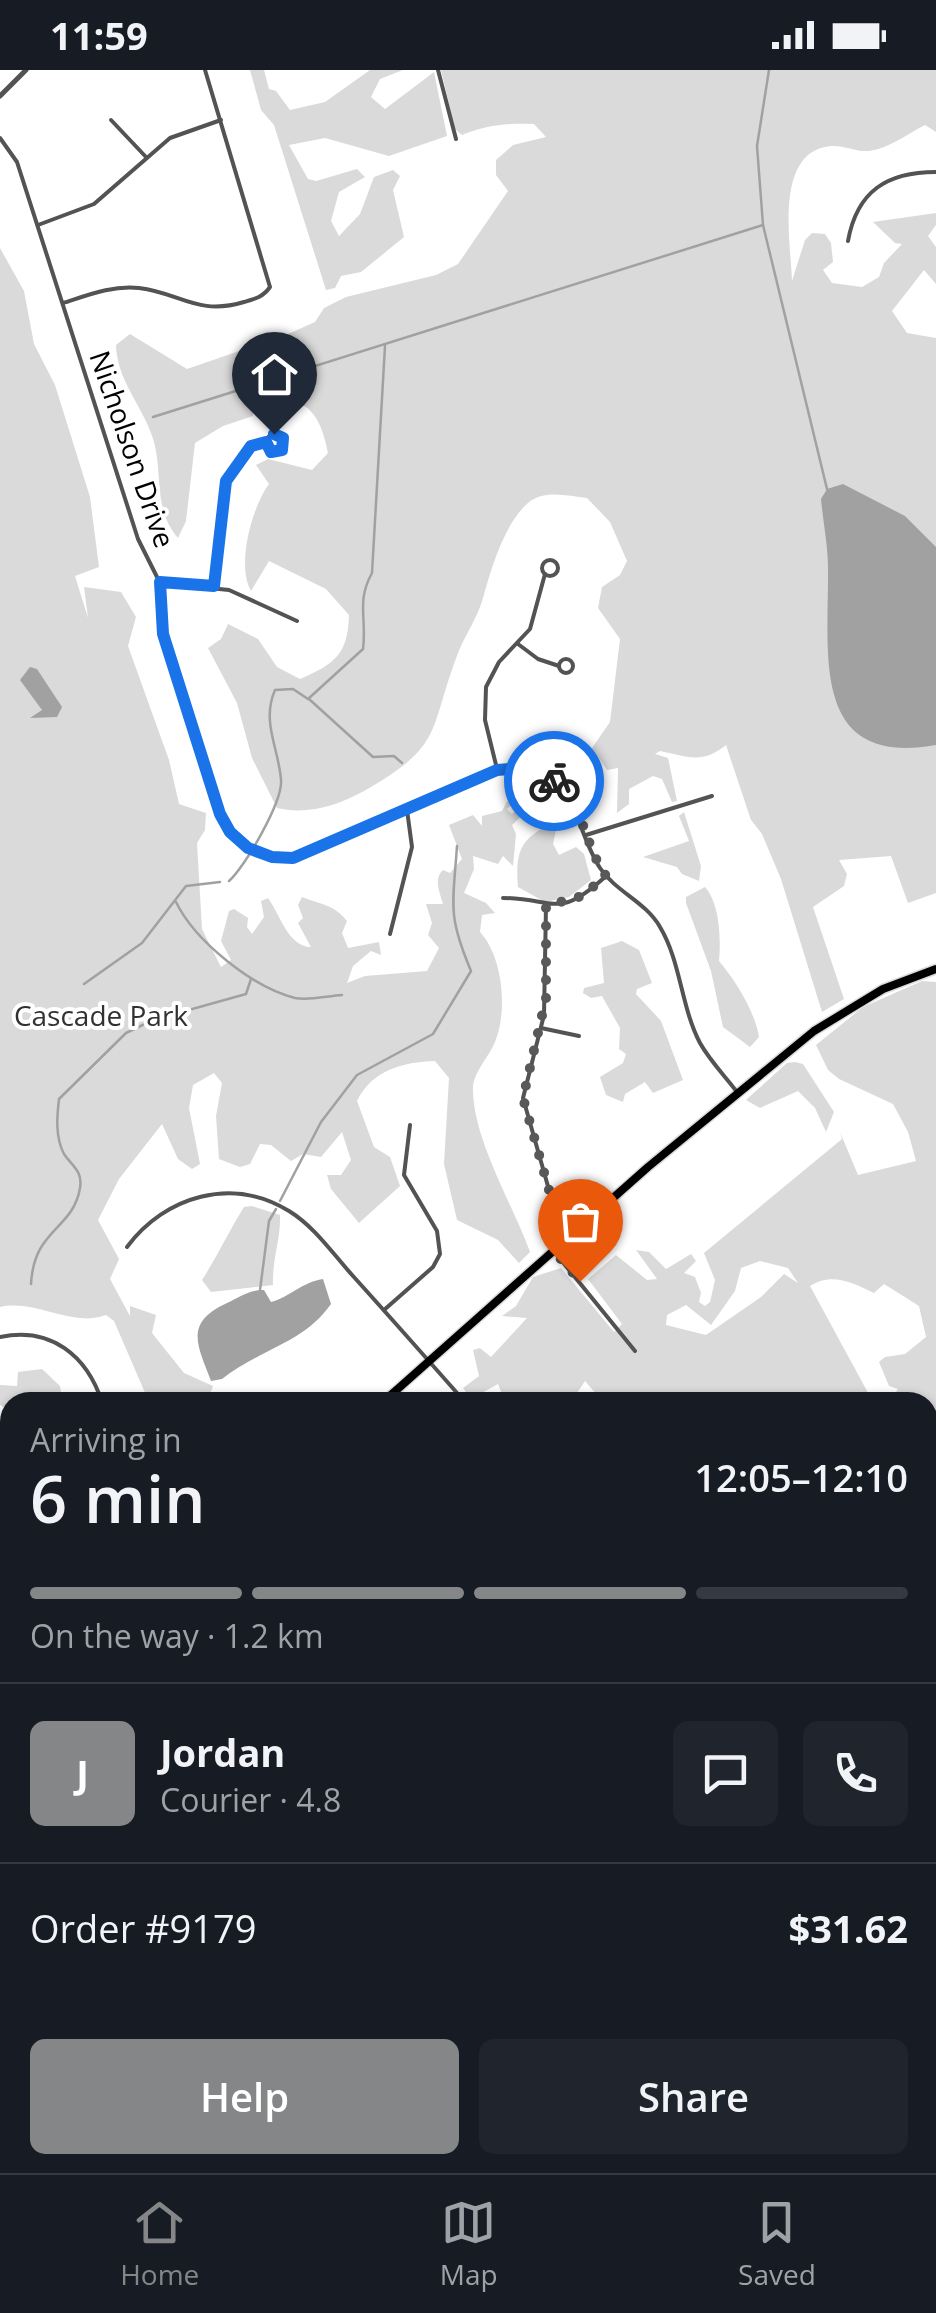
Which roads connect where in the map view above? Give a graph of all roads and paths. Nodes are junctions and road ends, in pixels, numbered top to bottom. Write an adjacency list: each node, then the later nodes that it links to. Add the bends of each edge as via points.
1 (26, 70): 4 (street)
2 (205, 70): 6 (street)
3 (438, 70): 8 (street)
4 (0, 96)
5 (111, 120): 9 (street)
6 (221, 120): 9 (street, via 170,138); 13 (street, via 270,277 264,294 202,308 124,287)
7 (0, 138): 11 (street, Nicholson Drive, via 17,162)
8 (456, 138)
9 (146, 157): 11 (street, via 94,204)
10 (936, 172): 12 (street, via 902,174 876,186 855,212)
11 (38, 225): 13 (street, Nicholson Drive)
12 (848, 241)
13 (63, 303): 16 (street, Nicholson Drive, via 138,539)
14 (266, 442): 17 (street, via 243,452 226,481)
15 (545, 574): 19 (street, via 534,618)
16 (160, 582): 17 (street); 23 (street, Nicholson Drive, via 163,634 230,832 251,849 281,858 308,854)
17 (214, 586): 18 (street)
18 (297, 621)
19 (518, 644): 20 (street); 21 (street, via 491,675 484,700)
20 (559, 666)
21 (497, 770): 23 (street, Nicholson Drive); 24 (street, via 526,768 558,784 575,804)
22 (712, 796): 24 (street)
23 (406, 810): 28 (street, via 412,847)
24 (586, 835): 25 (street)
25 (606, 876): 27 (street, via 582,896); 32 (street, via 662,929 698,1038)
26 (503, 898): 27 (street)
27 (546, 906): 30 (street)
28 (390, 934)
29 (936, 969): 32 (main road, via 847,1008)
30 (541, 1028): 31 (street); 34 (street, via 524,1112 551,1197)
31 (579, 1036)
32 (737, 1092): 34 (main road)
33 (410, 1125): 37 (street, via 404,1175 437,1232 440,1254)
34 (575, 1231): 36 (main road)
35 (126, 1248): 37 (street, via 152,1220 182,1202 214,1194 258,1197 302,1220)
36 (553, 1250): 39 (street); 40 (main road)
37 (384, 1310): 40 (street)
38 (0, 1338): 41 (street, via 36,1336 66,1348 88,1370)
39 (635, 1351)
40 (428, 1360): 42 (main road); 43 (street)
41 (98, 1392)
42 (394, 1392)
43 (457, 1392)

